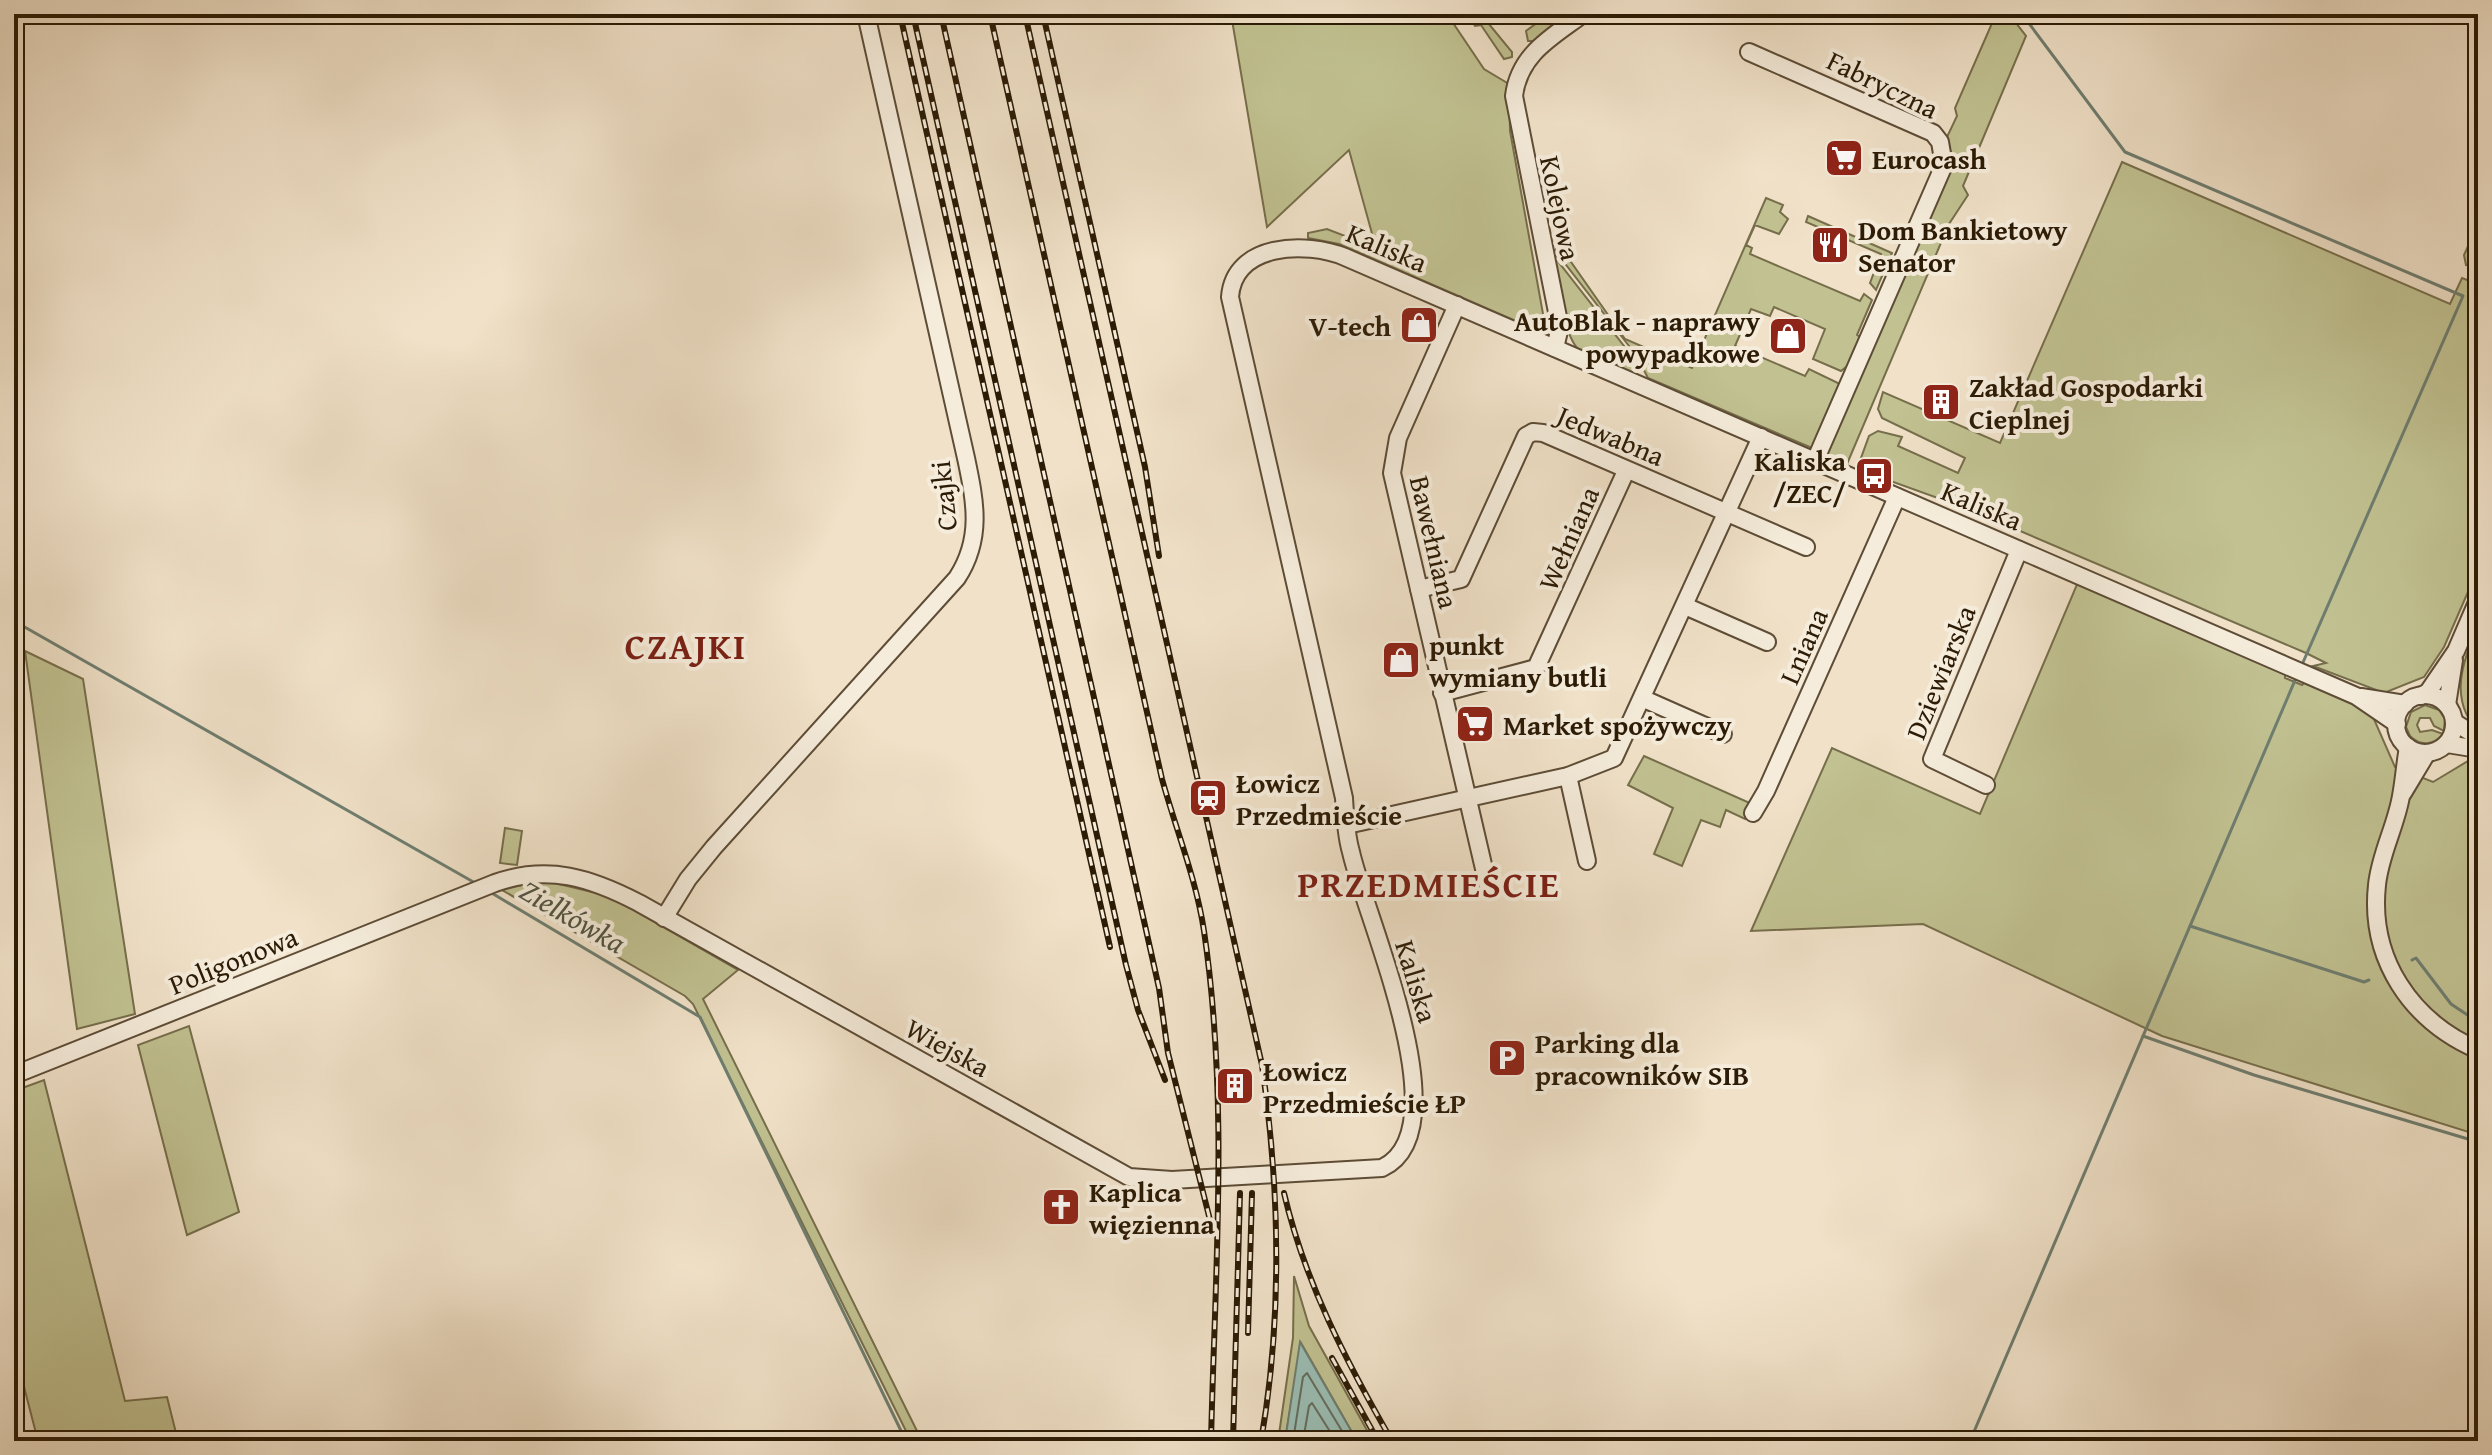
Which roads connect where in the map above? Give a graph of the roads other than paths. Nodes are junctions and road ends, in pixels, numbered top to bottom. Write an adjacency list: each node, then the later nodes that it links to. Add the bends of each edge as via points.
1 (866, 14): 41 (street, Czajki, via 974,495 975,538 957,578 714,847)
2 (1583, 14): 5 (street, Kolejowa, via 1532,53 1518,77 1515,106 1560,327)
3 (1749, 52): 7 (street, Fabryczna, via 1933,133 1944,154 1944,165)
4 (1457, 305): 5 (street, Kaliska); 13 (street, Bawełniana, via 1392,457); 37 (street, Kaliska, via 1313,247 1280,250 1249,262 1235,275 1231,289)
5 (1555, 348): 6 (street, Kaliska)
6 (1761, 437): 7 (street, Kaliska); 10 (street)
7 (1815, 461): 9 (street, Kaliska)
8 (1626, 471): 10 (street, Jedwabna); 13 (street, Jedwabna, via 1533,432 1526,436 1461,579); 18 (street, Wełniana, via 1536,668)
9 (1897, 497): 12 (street, Kaliska); 36 (street, Lniana)
10 (1727, 513): 11 (street, Jedwabna); 15 (street)
11 (1806, 547)
12 (2019, 550): 19 (street, Kaliska); 33 (street, Dziewiarska, via 1932,759)
13 (1419, 589): 18 (street, Bawełniana)
14 (2478, 600): 17 (street)
15 (1685, 606): 16 (street); 21 (street)
16 (1767, 642)
17 (2456, 651): 20 (street); 23 (street)
18 (1442, 693): 35 (street, Bawełniana)
19 (2356, 696): 22 (street, Kaliska); 25 (street, Kaliska)
20 (2421, 696): 22 (street); 23 (street)
21 (1644, 699): 26 (street); 32 (street, via 1614,758)
22 (2405, 704): 25 (street)
23 (2447, 705): 24 (street)
24 (2454, 722): 27 (street); 28 (street)
25 (2397, 724): 29 (street)
26 (1723, 734)
27 (2478, 737)
28 (2447, 744): 30 (street); 31 (street)
29 (2408, 747): 31 (street); 34 (street)
30 (2478, 749)
31 (2427, 753): 34 (street)
32 (1568, 776): 35 (street); 38 (street)
33 (1986, 785)
34 (2401, 796): 42 (street, via 2377,887 2379,939 2391,972 2414,1006 2442,1031)
35 (1468, 799): 37 (street); 40 (street, Bawełniana)
36 (1753, 813)
37 (1347, 825): 44 (street, Kaliska, via 1353,861 1410,1046 1413,1101 1406,1145)
38 (1587, 861)
39 (495, 883): 41 (street, Wiejska, via 525,874 559,873 603,885); 43 (street, Poligonowa)
40 (1488, 886)
41 (664, 918): 44 (street, Wiejska, via 1129,1177 1281,1175 1382,1168)
42 (2478, 1050)
43 (14, 1075)
44 (1397, 1161)

